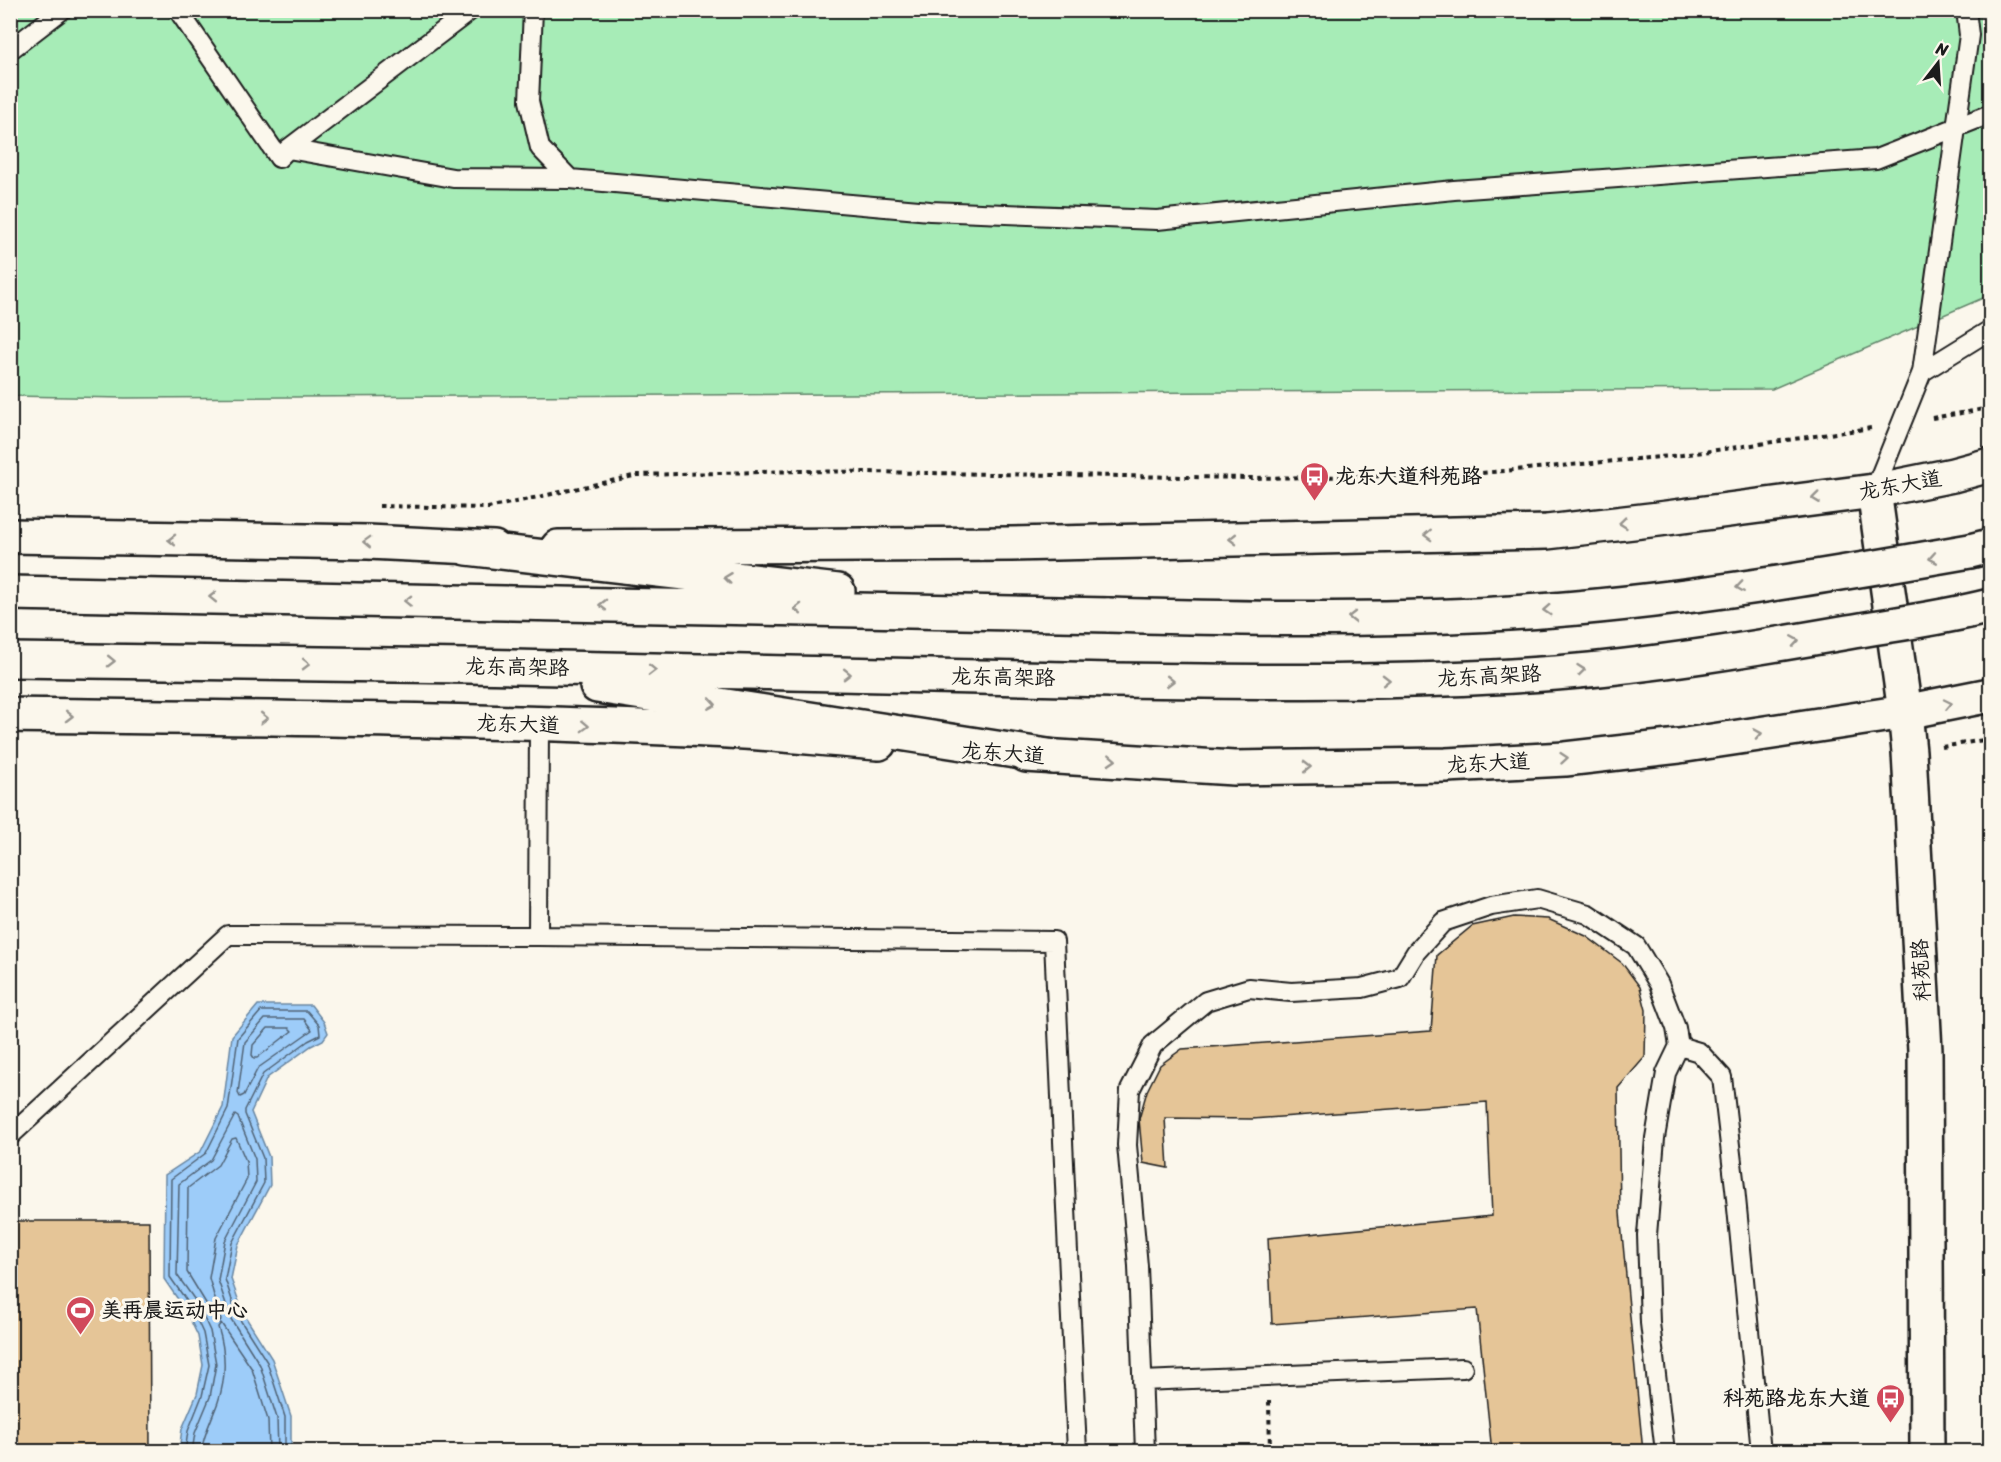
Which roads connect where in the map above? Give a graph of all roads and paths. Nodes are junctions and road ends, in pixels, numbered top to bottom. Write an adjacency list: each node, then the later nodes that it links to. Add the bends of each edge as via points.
1 (62, 10): 6 (lane)
2 (178, 10): 9 (lane, via 279,159)
3 (471, 10): 9 (lane)
4 (533, 10): 10 (lane, via 529,101 540,148)
5 (1966, 10): 8 (lane, via 1969,35)
6 (10, 50)
7 (1990, 114): 8 (lane)
8 (1955, 127): 10 (lane, via 1876,159 1454,190 1157,220 930,211); 12 (lane)
9 (288, 149): 10 (lane, via 453,178)
10 (570, 179)
11 (1990, 330): 12 (lane)
12 (1922, 372): 14 (lane)
13 (1990, 408): 14 (path)
14 (1902, 423): 16 (lane); 17 (path, via 1682,455 1459,475 1251,478 801,471 638,475 488,508)
15 (1990, 465): 16 (main road, 龙东大道)
16 (1874, 491): 20 (main road, 龙东大道, one-way to 20, via 1547,531 1011,544); 27 (main road, 科苑路)
17 (371, 506)
18 (10, 536): 20 (main road, 龙东大道, one-way to 18, via 369,542)
19 (1990, 546): 23 (main road, one-way to 23, bridge, via 1789,580 1554,610 1424,617)
20 (467, 548): 23 (main road, one-way to 20)
21 (10, 593): 23 (main road, one-way to 21)
22 (1990, 606): 25 (main road, 龙东高架路, one-way to 22, bridge, via 1234,682 1443,680 1557,673 1668,660)
23 (1036, 614)
24 (10, 660): 25 (main road, 龙东高架路, one-way to 25)
25 (468, 666): 32 (main road, one-way to 32)
26 (1990, 695): 27 (main road, 龙东大道, one-way to 26)
27 (1905, 712): 31 (main road, 科苑路); 32 (main road, 龙东大道, one-way to 27, via 1234,768 1458,765 1565,759 1679,746)
28 (10, 716): 29 (main road, 龙东大道, one-way to 29)
29 (539, 724): 32 (main road, 龙东大道, one-way to 32, via 709,730); 33 (lane)
30 (1990, 739): 31 (path)
31 (1909, 752): 44 (main road, 科苑路, via 1925,1051)
32 (1054, 757)
33 (538, 936): 35 (lane, via 228,935); 39 (lane, via 1054,941)
34 (1679, 1046): 38 (lane, via 1659,984 1635,946 1588,914 1537,899 1491,906 1443,922 1416,952 1400,978 1362,988 1291,992 1249,988 1206,1001 1153,1045 1130,1090 1127,1145 1138,1266); 42 (lane, via 1666,1072 1655,1138 1647,1235 1650,1323); 43 (lane, via 1699,1052 1722,1077)
35 (10, 1136)
36 (1463, 1368): 37 (lane)
37 (1268, 1376): 38 (lane); 41 (path)
38 (1142, 1382): 40 (lane)
39 (1077, 1452)
40 (1145, 1452)
41 (1270, 1452)
42 (1665, 1452)
43 (1761, 1452)
44 (1927, 1452)

